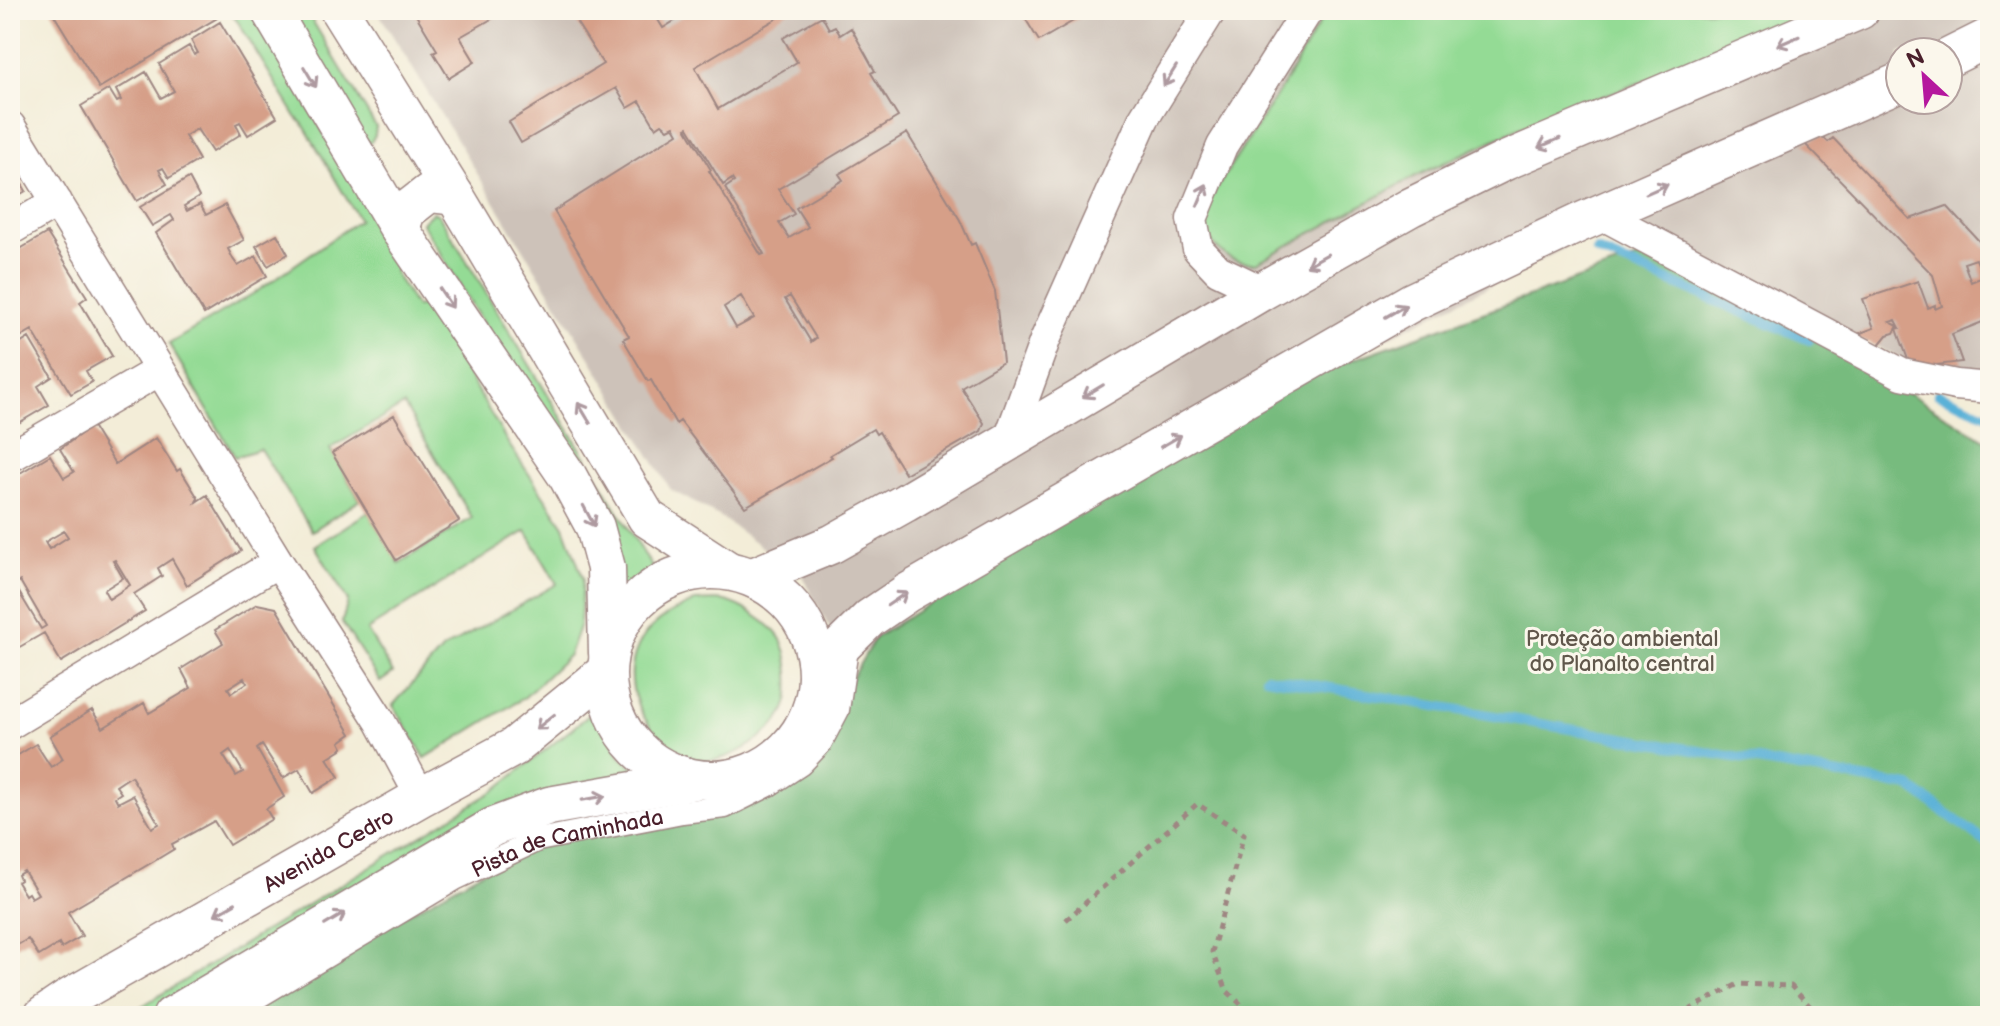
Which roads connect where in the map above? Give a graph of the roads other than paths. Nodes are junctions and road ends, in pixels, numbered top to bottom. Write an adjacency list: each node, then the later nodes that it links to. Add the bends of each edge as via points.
1 (270, 10): 11 (street, one-way to 11)
2 (339, 10): 9 (street)
3 (1211, 10): 20 (street, one-way to 20, via 1144,118 1045,340)
4 (1308, 10): 17 (street, one-way to 4, via 1218,270 1198,249 1192,219 1222,146)
5 (1860, 10): 17 (street, one-way to 17, via 1505,161)
6 (1990, 37): 7 (street)
7 (1964, 50)
8 (1884, 89): 14 (street, one-way to 8)
9 (403, 112): 11 (street, via 408,136 399,149 377,160); 12 (street)
10 (10, 126): 13 (street)
11 (356, 154): 16 (street)
12 (455, 196): 16 (street, via 429,193 406,211); 23 (street, one-way to 12, via 647,518)
13 (57, 202): 15 (street); 18 (street)
14 (1601, 214): 19 (street, via 1902,374); 24 (street, one-way to 14, via 907,593 1412,302)
15 (10, 230)
16 (400, 230): 25 (street, one-way to 25, via 568,477 595,527 606,568)
17 (1262, 291): 20 (street, one-way to 20)
18 (160, 370): 21 (street); 22 (street)
19 (1990, 388)
20 (1008, 442): 23 (street, via 832,544)
21 (10, 457)
22 (278, 562): 27 (street); 29 (street, via 380,721)
23 (740, 574): 25 (street, via 696,571 665,580 638,598 619,624); 26 (street, via 779,592 799,614)
24 (848, 639): 26 (street); 32 (street, Pista de Caminhada, via 838,710 820,744 769,785 725,807 538,840 455,879)
25 (607, 663): 28 (street, via 611,710 630,743 659,767); 29 (street, Avenida Cedro, one-way to 29, via 514,747)
26 (818, 669): 28 (street, via 815,700 803,729 783,753 757,771 726,780)
27 (10, 724)
28 (695, 780): 31 (street, one-way to 28, via 493,827 549,806)
29 (421, 797): 30 (street, Avenida Cedro, one-way to 30)
30 (62, 1010)
31 (172, 1016)
32 (226, 1016)

